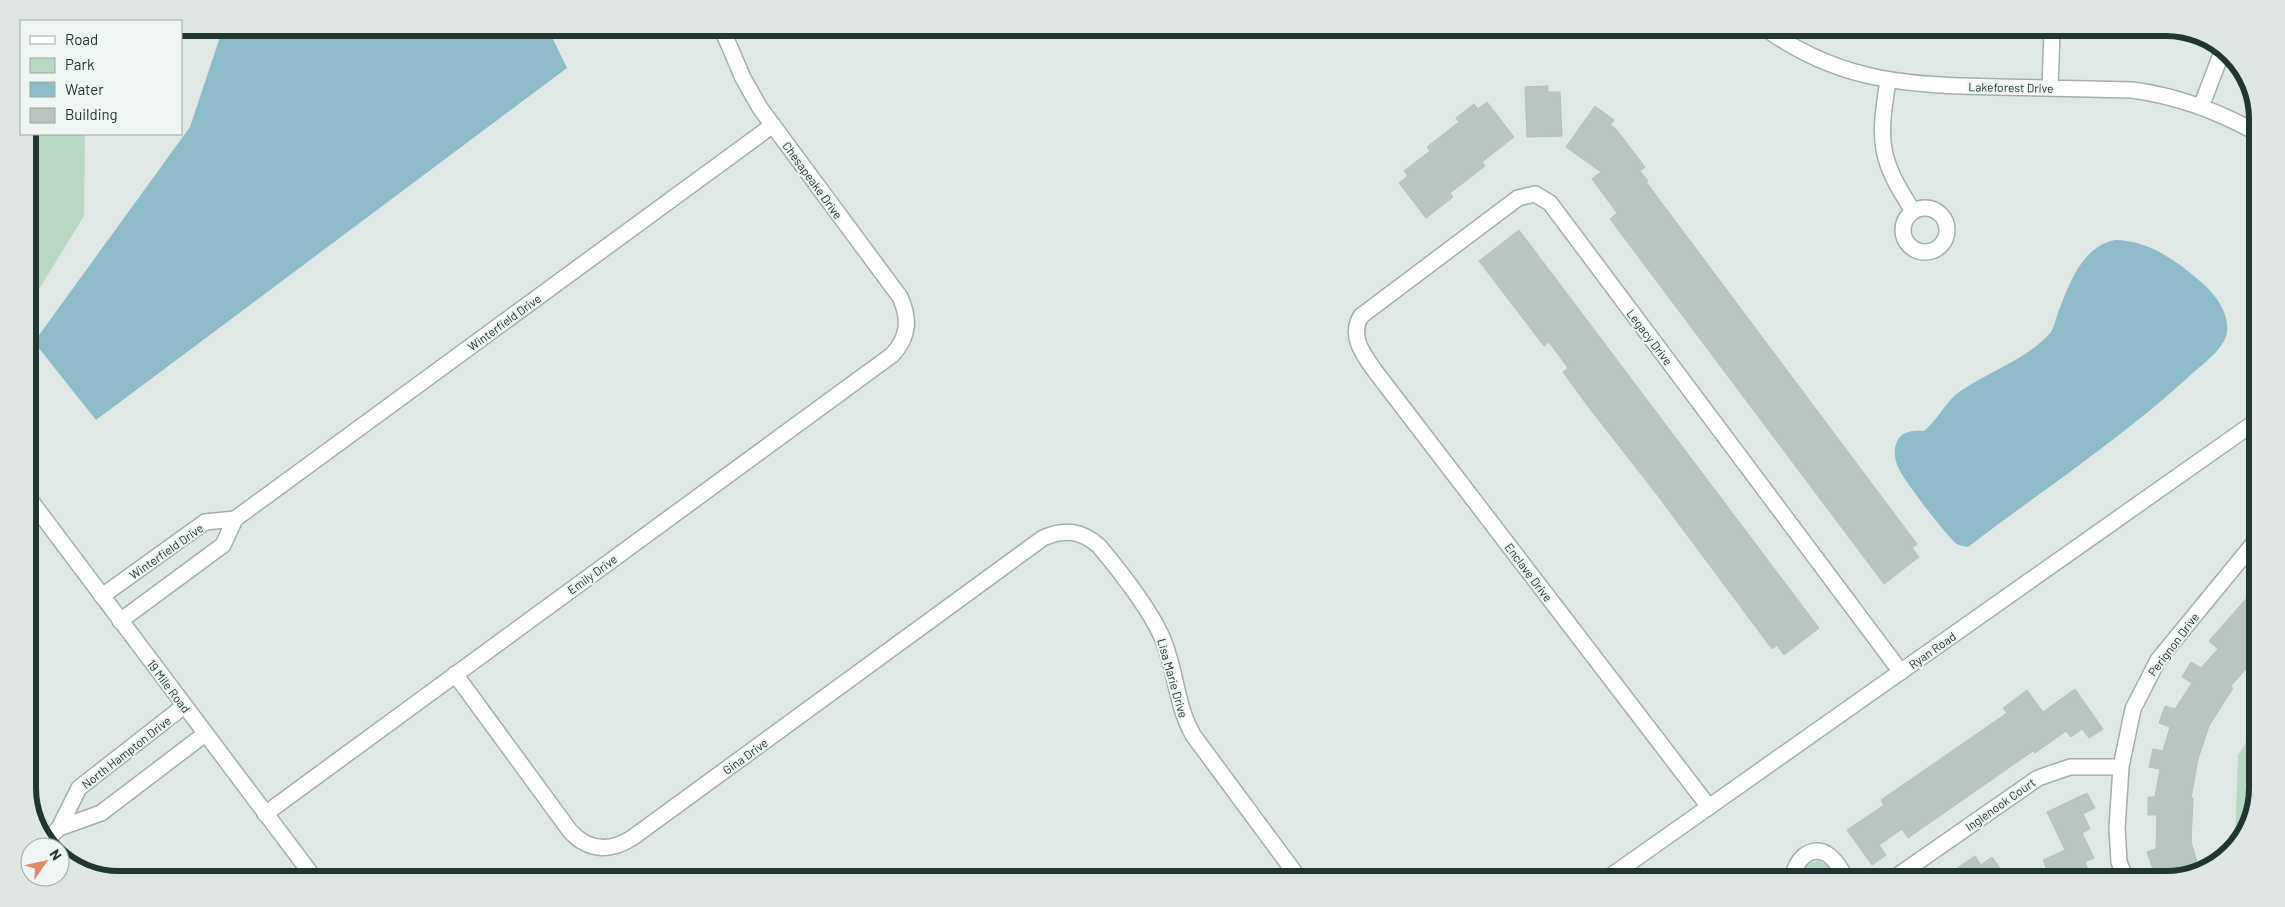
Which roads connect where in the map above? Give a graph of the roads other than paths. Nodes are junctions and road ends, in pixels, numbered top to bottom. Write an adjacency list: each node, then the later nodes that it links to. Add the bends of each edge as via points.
1 (725, 36): 8 (street, Chesapeake Drive, via 751,94)
2 (1776, 36): 5 (street, Lakeforest Drive, via 1824,63)
3 (2052, 36): 6 (street)
4 (2220, 57): 7 (street)
5 (1888, 81): 6 (street, Lakeforest Drive, via 1932,86); 10 (street, via 1882,123 1884,154 1889,172)
6 (2050, 88): 7 (street, Lakeforest Drive, via 2141,91)
7 (2201, 106): 9 (street, Lakeforest Drive)
8 (773, 125): 11 (street, Chesapeake Drive, via 900,297); 15 (street, Winterfield Drive)
9 (2249, 128)
10 (1913, 211)
11 (907, 326): 21 (street, Emily Drive, via 905,336 892,355)
12 (1355, 333): 20 (street, Legacy Drive, via 1355,325 1361,316 1496,214 1525,195 1543,197); 25 (street, Enclave Drive, via 1362,352 1375,371)
13 (2249, 426): 20 (street, Ryan Road)
14 (36, 508): 18 (street, 19 Mile Road)
15 (235, 518): 18 (street, Winterfield Drive, via 205,522); 19 (street, Winterfield Drive, via 223,545)
16 (1078, 533): 21 (street, Gina Drive, via 1065,531 1044,538 632,838 610,848 589,846 578,840); 30 (street, Lisa Marie Drive, via 1099,546 1153,621 1167,652 1184,718 1193,735)
17 (2249, 549): 24 (street, Perignon Drive, via 2158,660 2133,709)
18 (102, 596): 19 (street, 19 Mile Road)
19 (120, 621): 22 (street, 19 Mile Road)
20 (1901, 672): 25 (street, Ryan Road)
21 (455, 674): 26 (street, Emily Drive)
22 (184, 706): 23 (street, 19 Mile Road); 27 (street, North Hampton Drive, via 79,788)
23 (205, 734): 26 (street, 19 Mile Road); 27 (street, North Hampton Drive, via 101,813)
24 (2121, 767): 34 (street, Inglenook Court, via 2070,767 2038,778); 35 (street, Perignon Drive, via 2118,848)
25 (1709, 807): 31 (street, Ryan Road)
26 (266, 814): 29 (street, 19 Mile Road)
27 (60, 828): 28 (street, North Hampton Drive)
28 (52, 836)
29 (309, 871)
30 (1294, 871)
31 (1621, 871)
32 (1795, 871): 33 (street, via 1806,854 1814,851 1832,858)
33 (1841, 871)
34 (1904, 871)
35 (2124, 871)

